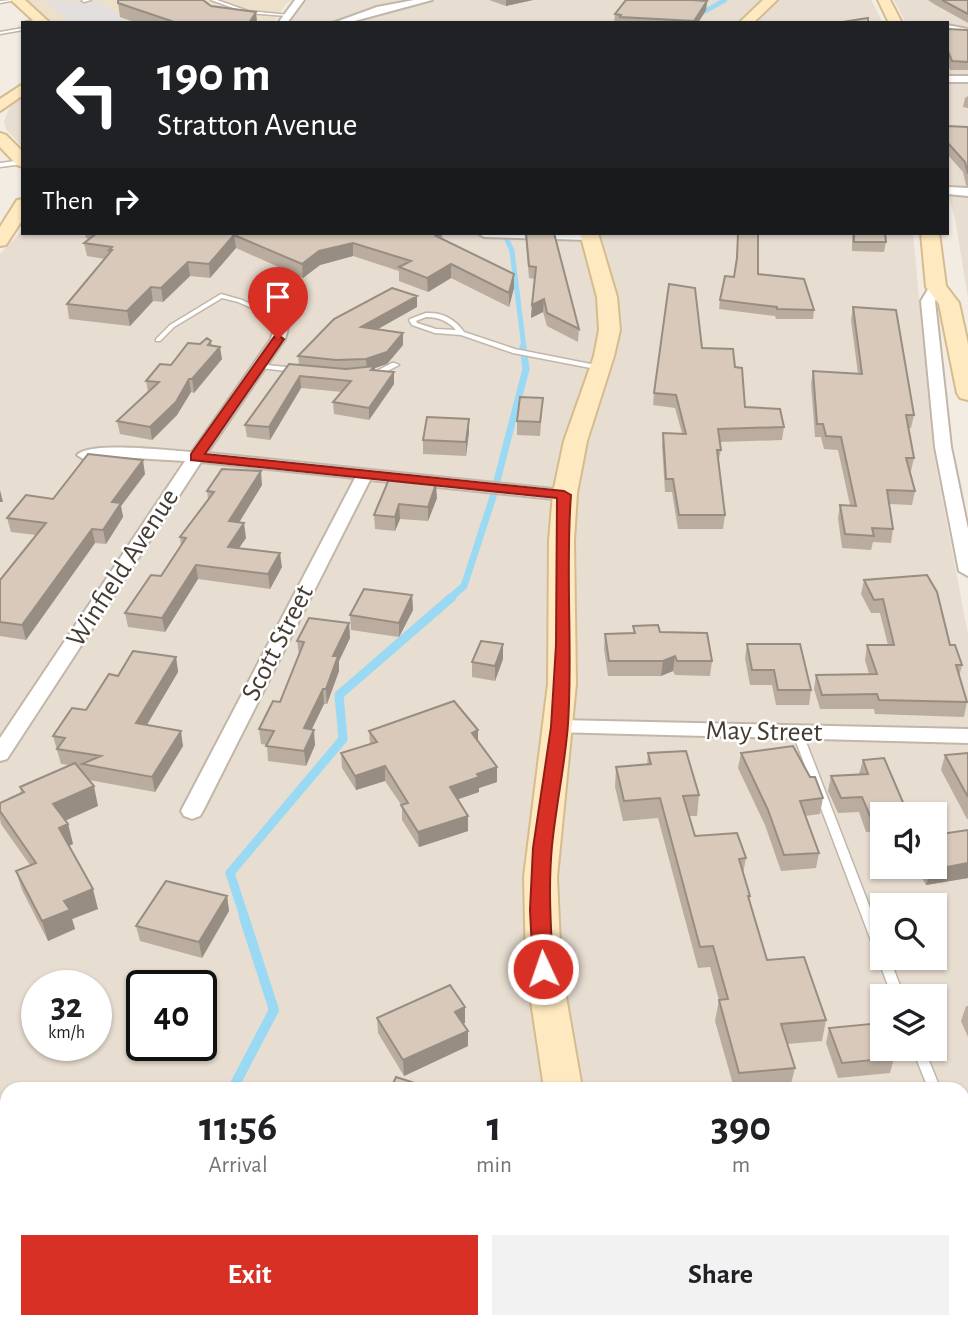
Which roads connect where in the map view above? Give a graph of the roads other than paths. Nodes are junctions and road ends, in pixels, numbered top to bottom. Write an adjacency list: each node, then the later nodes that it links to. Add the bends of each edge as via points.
1 (9, 0): 8 (lane)
2 (17, 0): 10 (street)
3 (213, 0): 9 (lane, via 230,9)
4 (300, 0): 9 (street)
5 (428, 0): 11 (street)
6 (771, 0): 12 (street)
7 (884, 0): 13 (street)
8 (0, 2)
9 (284, 19)
10 (42, 21)
11 (343, 21)
12 (747, 21)
13 (895, 21)
14 (21, 24): 15 (lane)
15 (0, 27)
16 (949, 28): 18 (street)
17 (21, 29): 19 (lane)
18 (968, 32)
19 (0, 33)
20 (949, 79): 21 (street)
21 (968, 79)
22 (21, 90): 23 (street)
23 (0, 106)
24 (0, 138): 25 (street)
25 (21, 160)
26 (21, 162): 27 (lane)
27 (0, 165)
28 (949, 191): 29 (street)
29 (968, 192)
30 (21, 207): 33 (street)
31 (589, 235): 40 (street, via 610,312)
32 (930, 235): 34 (street)
33 (0, 241)
34 (936, 287): 42 (street, via 949,303); 49 (street, via 928,302 943,447)
35 (270, 314): 37 (lane, via 221,296); 39 (street, Winfield Avenue, via 281,328)
36 (462, 333): 36 (lane, via 435,331 412,320 431,314 447,319); 40 (lane, via 521,352)
37 (158, 340)
38 (395, 365): 43 (lane)
39 (260, 366): 41 (lane); 46 (street, Winfield Avenue)
40 (601, 368): 48 (street, via 576,439)
41 (300, 370)
42 (966, 372): 44 (street)
43 (363, 376)
44 (968, 393)
45 (85, 455): 46 (street, via 117,452)
46 (196, 457): 47 (street); 53 (street, Winfield Avenue)
47 (364, 476): 48 (street); 54 (street, Scott Street)
48 (564, 495): 50 (street)
49 (968, 571)
50 (559, 727): 51 (street, May Street); 57 (street, via 542,848 540,910 543,969)
51 (798, 734): 52 (street, May Street); 55 (lane)
52 (968, 736)
53 (0, 754)
54 (192, 811)
55 (870, 921)
56 (923, 1061): 58 (lane)
57 (562, 1082)
58 (932, 1082)

